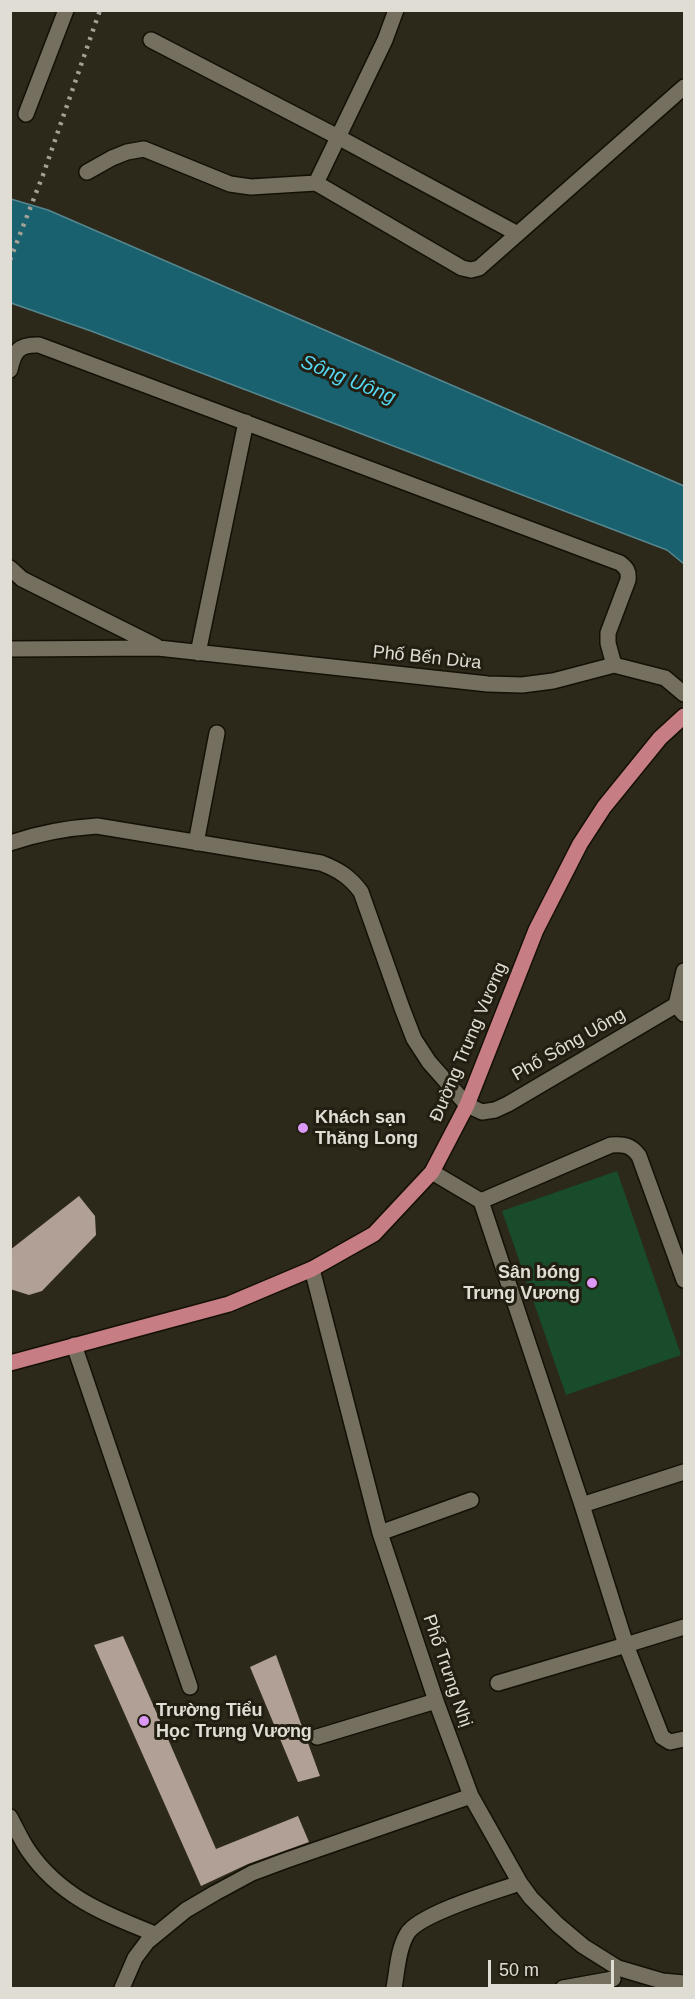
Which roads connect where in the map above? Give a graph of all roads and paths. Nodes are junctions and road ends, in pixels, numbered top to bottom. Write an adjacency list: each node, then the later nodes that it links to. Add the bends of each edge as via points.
1 (66, 10): 5 (street)
2 (396, 10): 6 (street)
3 (151, 40): 6 (street)
4 (684, 87): 9 (street)
5 (26, 114)
6 (338, 137): 8 (street); 9 (street)
7 (87, 172): 8 (street, via 112,158 144,149 230,183 251,187)
8 (316, 183): 9 (street, via 462,268 479,268)
9 (516, 233)
10 (10, 370): 11 (street, via 18,350 28,344 39,345)
11 (246, 422): 15 (street); 16 (street, via 620,563 629,573 608,633)
12 (10, 568): 13 (street, via 22,579)
13 (158, 648): 14 (street); 15 (street, Phố Bến Dừa)
14 (10, 649)
15 (198, 653): 16 (street, Phố Bến Dừa, via 522,685)
16 (614, 665): 17 (street, Phố Bến Dừa, via 665,678)
17 (684, 694)
18 (684, 716): 24 (main road, Đường Trưng Vương, via 660,738 604,807 580,844 536,930)
19 (217, 733): 21 (street)
20 (10, 843): 21 (street, via 65,828 97,826)
21 (196, 843): 24 (street, via 321,863 351,878 361,892 414,1039)
22 (684, 971): 23 (street)
23 (680, 1009): 24 (street, Phố Sông Uông, via 495,1110 482,1112)
24 (467, 1105): 25 (main road, Đường Trưng Vương)
25 (432, 1172): 26 (street); 27 (main road, Đường Trưng Vương, via 374,1234)
26 (481, 1201): 28 (street, via 611,1145 623,1144 639,1156); 33 (street)
27 (312, 1269): 29 (main road, Đường Trưng Vương, via 229,1304); 34 (street, Phố Trưng Nhị)
28 (684, 1280)
29 (74, 1345): 30 (main road, Đường Trưng Vương); 38 (street)
30 (10, 1363)
31 (684, 1473): 33 (street)
32 (471, 1500): 34 (street)
33 (582, 1505): 36 (street)
34 (380, 1533): 39 (street, Phố Trưng Nhị)
35 (684, 1628): 36 (street)
36 (626, 1645): 37 (street); 41 (street, via 662,1737 670,1742)
37 (498, 1683)
38 (190, 1687)
39 (436, 1701): 40 (street); 42 (street, Phố Trưng Nhị)
40 (317, 1737)
41 (684, 1739)
42 (471, 1796): 46 (street, Phố Trưng Nhị); 47 (street, via 252,1873 186,1910)
43 (10, 1817): 45 (street)
44 (10, 1848): 45 (street)
45 (28, 1849): 47 (street, via 78,1899)
46 (520, 1883): 48 (street, Phố Trưng Nhị); 51 (street, via 474,1898 411,1928 404,1939)
47 (155, 1934): 50 (street, via 135,1958)
48 (613, 1979): 49 (street, Phố Trưng Nhị, via 634,1975); 52 (street)
49 (684, 1983)
50 (122, 1989)
51 (394, 1989)
52 (563, 1989)

